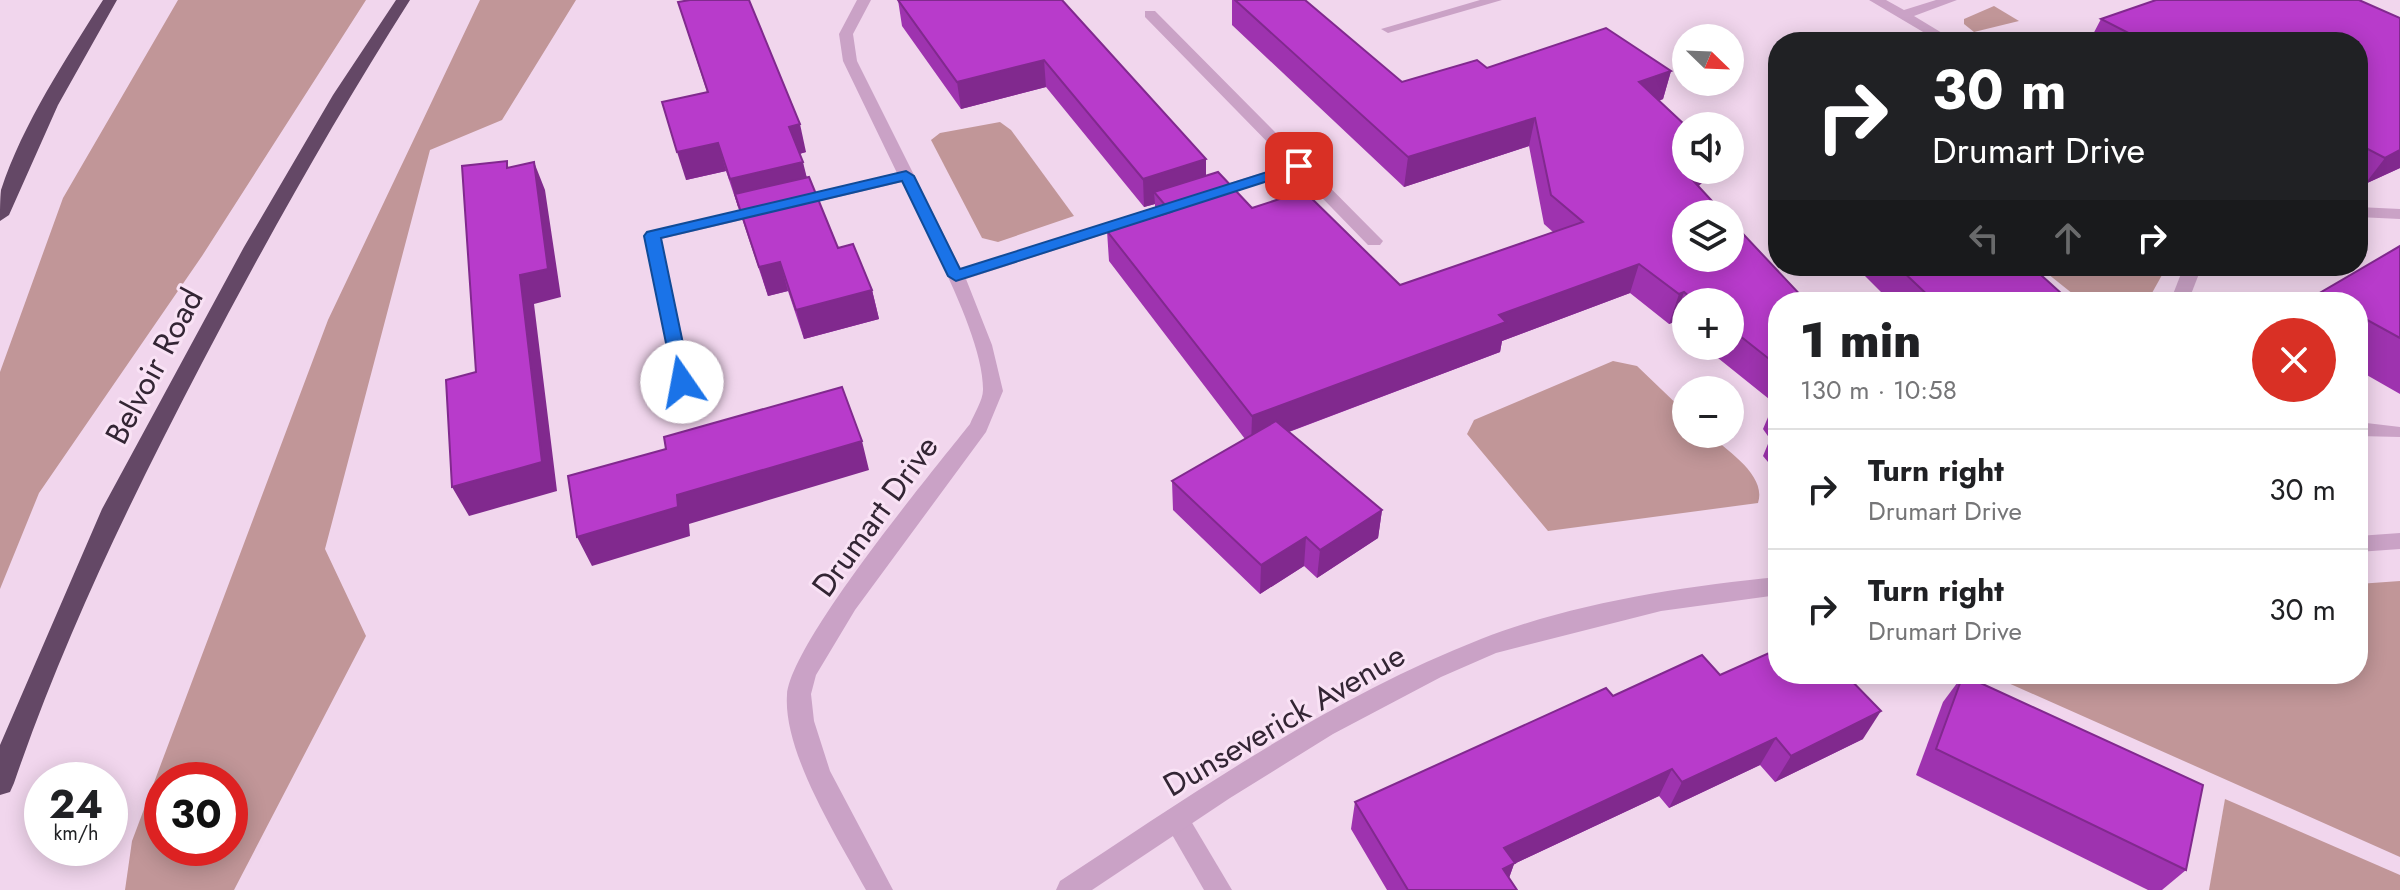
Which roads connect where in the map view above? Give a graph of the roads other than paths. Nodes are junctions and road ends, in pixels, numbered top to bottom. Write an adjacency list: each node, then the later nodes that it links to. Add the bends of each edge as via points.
1 (110, 0): 15 (highway, via 30,144)
2 (403, 0): 24 (highway, Belvoir Road, via 253,247 114,509)
3 (864, 0): 12 (street, Drumart Drive, via 846,34 850,61)
4 (1495, 0): 9 (street)
5 (1876, 0): 8 (street)
6 (1950, 0): 8 (street)
7 (1150, 14): 11 (street)
8 (1904, 15): 10 (street)
9 (1388, 29)
10 (1933, 32)
11 (1299, 166): 16 (street); 17 (street)
12 (906, 176): 17 (street, Drumart Drive); 18 (street, via 652,236)
13 (2368, 212): 14 (street)
14 (2400, 214)
15 (0, 215)
16 (1374, 241)
17 (956, 276): 26 (street, Drumart Drive, via 983,345 993,391 979,427 829,630 798,691 812,763)
18 (682, 382)
19 (2368, 430): 20 (street)
20 (2393, 432)
21 (2400, 541): 22 (street)
22 (2368, 543)
23 (1768, 587): 25 (street, Dunseverick Avenue, via 1715,591 1581,619 1490,645 1363,704)
24 (0, 783)
25 (1176, 819): 27 (street, Dunseverick Avenue); 28 (street)
26 (880, 890)
27 (1069, 890)
28 (1219, 890)

